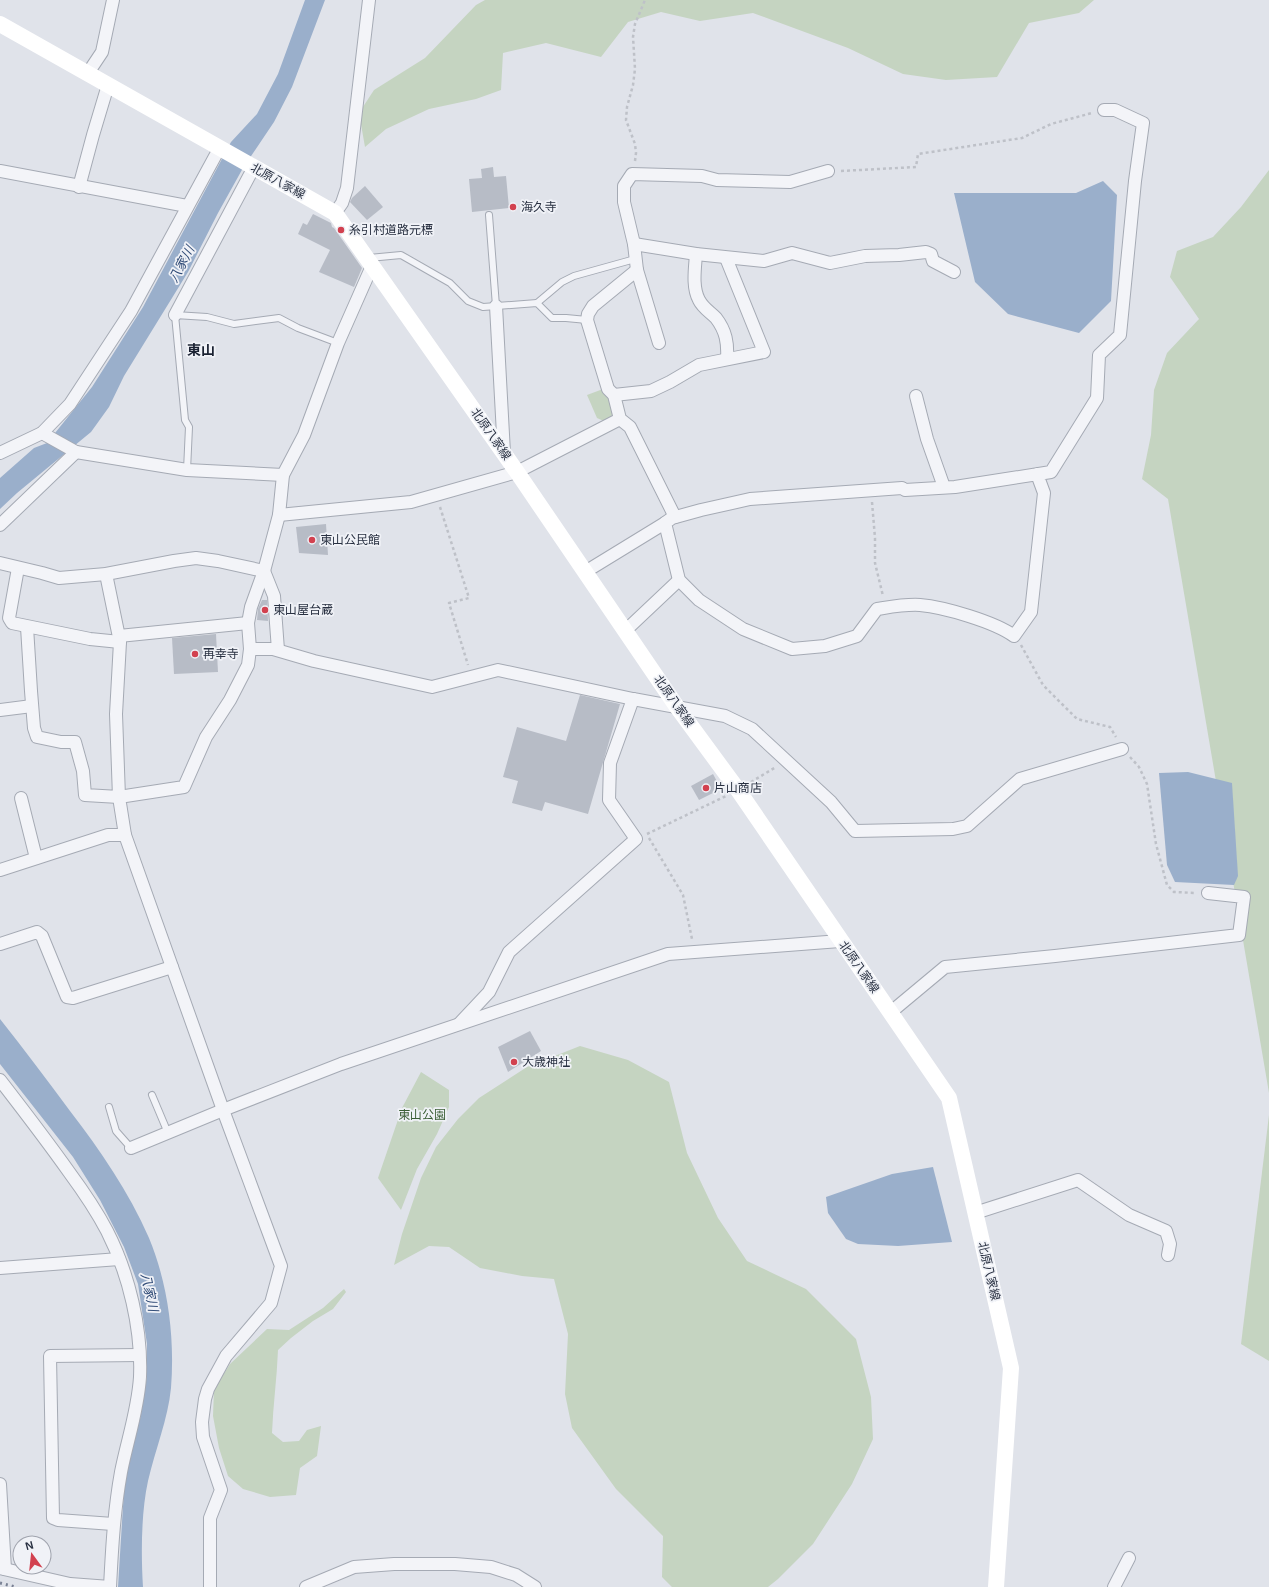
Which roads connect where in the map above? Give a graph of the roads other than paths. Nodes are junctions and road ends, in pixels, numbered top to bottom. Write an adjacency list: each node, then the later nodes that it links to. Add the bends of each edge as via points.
1 (113, 0): 4 (street, via 102,52)
2 (369, 0): 13 (street, via 347,188)
3 (0, 24): 4 (main road, 北原八家線)
4 (88, 73): 5 (main road, 北原八家線)
5 (108, 85): 7 (main road, 北原八家線); 11 (street)
6 (1104, 110): 37 (street, via 1115,110 1143,123 1120,335 1099,355 1097,398 1051,472)
7 (219, 149): 8 (main road, 北原八家線); 12 (street)
8 (254, 167): 13 (main road, 北原八家線); 23 (street)
9 (0, 171): 11 (street)
10 (828, 171): 15 (street, via 790,182 632,174 624,186 624,202)
11 (79, 187): 12 (street)
12 (187, 206): 31 (street, via 131,311 97,365 70,404)
13 (335, 213): 18 (main road, 北原八家線)
14 (489, 215): 22 (lane)
15 (634, 244): 16 (street); 19 (street)
16 (696, 254): 17 (street); 27 (street, via 694,271 699,300 726,336)
17 (726, 258): 20 (street, via 764,261 792,253 830,262 865,256 926,252 931,254 933,261); 27 (street, via 764,352)
18 (369, 262): 22 (lane, via 401,255 450,283 468,301 483,307); 25 (street); 34 (main road, 北原八家線)
19 (636, 264): 21 (lane, via 574,276 562,282); 24 (street, via 593,306); 26 (street)
20 (954, 272)
21 (537, 303): 22 (lane); 24 (lane, via 552,318)
22 (496, 306): 34 (street)
23 (175, 315): 25 (lane, via 207,317 234,324 279,318); 35 (lane, via 185,420 189,428)
24 (587, 320): 28 (street, via 608,389)
25 (338, 343): 38 (street, via 304,435)
26 (659, 343)
27 (727, 359): 28 (street, via 700,365 651,391)
28 (614, 394): 30 (street)
29 (916, 396): 39 (street, via 927,439)
30 (620, 419): 36 (street); 41 (street, via 630,427)
31 (42, 433): 32 (street); 33 (street)
32 (76, 452): 35 (street); 42 (street)
33 (0, 453)
34 (504, 453): 36 (main road, 北原八家線)
35 (187, 470): 38 (street)
36 (518, 472): 40 (street, via 411,502); 46 (main road, 北原八家線)
37 (1037, 474): 39 (street); 48 (street, via 1044,493 1031,612 1014,636 1007,630 960,614 920,605 877,609 857,636 825,646 792,649 743,629 699,600)
38 (283, 475): 40 (street)
39 (944, 487): 41 (street, via 750,499)
40 (279, 515): 45 (street)
41 (670, 520): 46 (street); 48 (street)
42 (0, 525)
43 (0, 563): 44 (street)
44 (18, 568): 47 (street, via 59,578); 50 (street, via 9,618 12,623)
45 (264, 571): 47 (street, via 196,558); 49 (street); 54 (street, via 274,596)
46 (585, 572): 51 (main road, 北原八家線)
47 (106, 574): 52 (street)
48 (679, 580): 51 (street)
49 (248, 623): 52 (street); 53 (street)
50 (27, 627): 52 (street, via 90,639); 56 (street)
51 (625, 631): 57 (main road, 北原八家線)
52 (120, 639): 60 (street, via 116,714)
53 (250, 649): 54 (street); 60 (street, via 248,665 230,700 206,737 184,788)
54 (278, 650): 55 (street, via 314,661 432,687 498,670)
55 (632, 700): 57 (street); 70 (street, via 610,763 610,800 636,840 509,952 490,992)
56 (32, 706): 58 (street); 60 (street, via 37,737 75,742 83,771 85,795)
57 (677, 707): 59 (street, via 725,716 752,729 831,802 855,831 953,829 966,826 1020,780); 66 (main road, 北原八家線, via 738,790)
58 (0, 710)
59 (1122, 749)
60 (119, 797): 62 (street)
61 (21, 798): 63 (street)
62 (125, 835): 63 (street, via 108,835); 68 (street)
63 (36, 858): 64 (street)
64 (0, 870)
65 (1208, 893): 69 (street, via 1244,897 1239,935 945,967)
66 (840, 941): 69 (main road, 北原八家線); 70 (street, via 668,954)
67 (0, 944): 68 (street, via 37,932 42,936 67,997 73,998)
68 (172, 967): 74 (street)
69 (891, 1012): 77 (main road, 北原八家線, via 949,1098)
70 (458, 1025): 74 (street, via 341,1064)
71 (0, 1080): 79 (street, via 94,1207)
72 (152, 1094): 75 (lane)
73 (109, 1107): 76 (lane, via 116,1131)
74 (223, 1110): 75 (street); 87 (street, via 281,1266 271,1303 226,1356 205,1399 203,1436 220,1490 210,1518)
75 (168, 1133): 76 (street)
76 (131, 1148)
77 (976, 1213): 78 (street, via 1078,1180 1129,1215 1166,1231 1170,1244); 90 (main road, 北原八家線, via 1011,1368)
78 (1168, 1255)
79 (119, 1259): 80 (street); 81 (street, via 136,1312)
80 (0, 1268)
81 (139, 1355): 83 (street, via 140,1378); 83 (street, via 50,1356 53,1518)
82 (0, 1484): 85 (street)
83 (113, 1524): 86 (street)
84 (1129, 1558): 91 (street)
85 (3, 1569): 86 (street, via 70,1584)
86 (110, 1587)
87 (210, 1587)
88 (306, 1587): 89 (street, via 354,1567 456,1564 491,1567 516,1575)
89 (535, 1587)
90 (996, 1587)
91 (1114, 1587)

